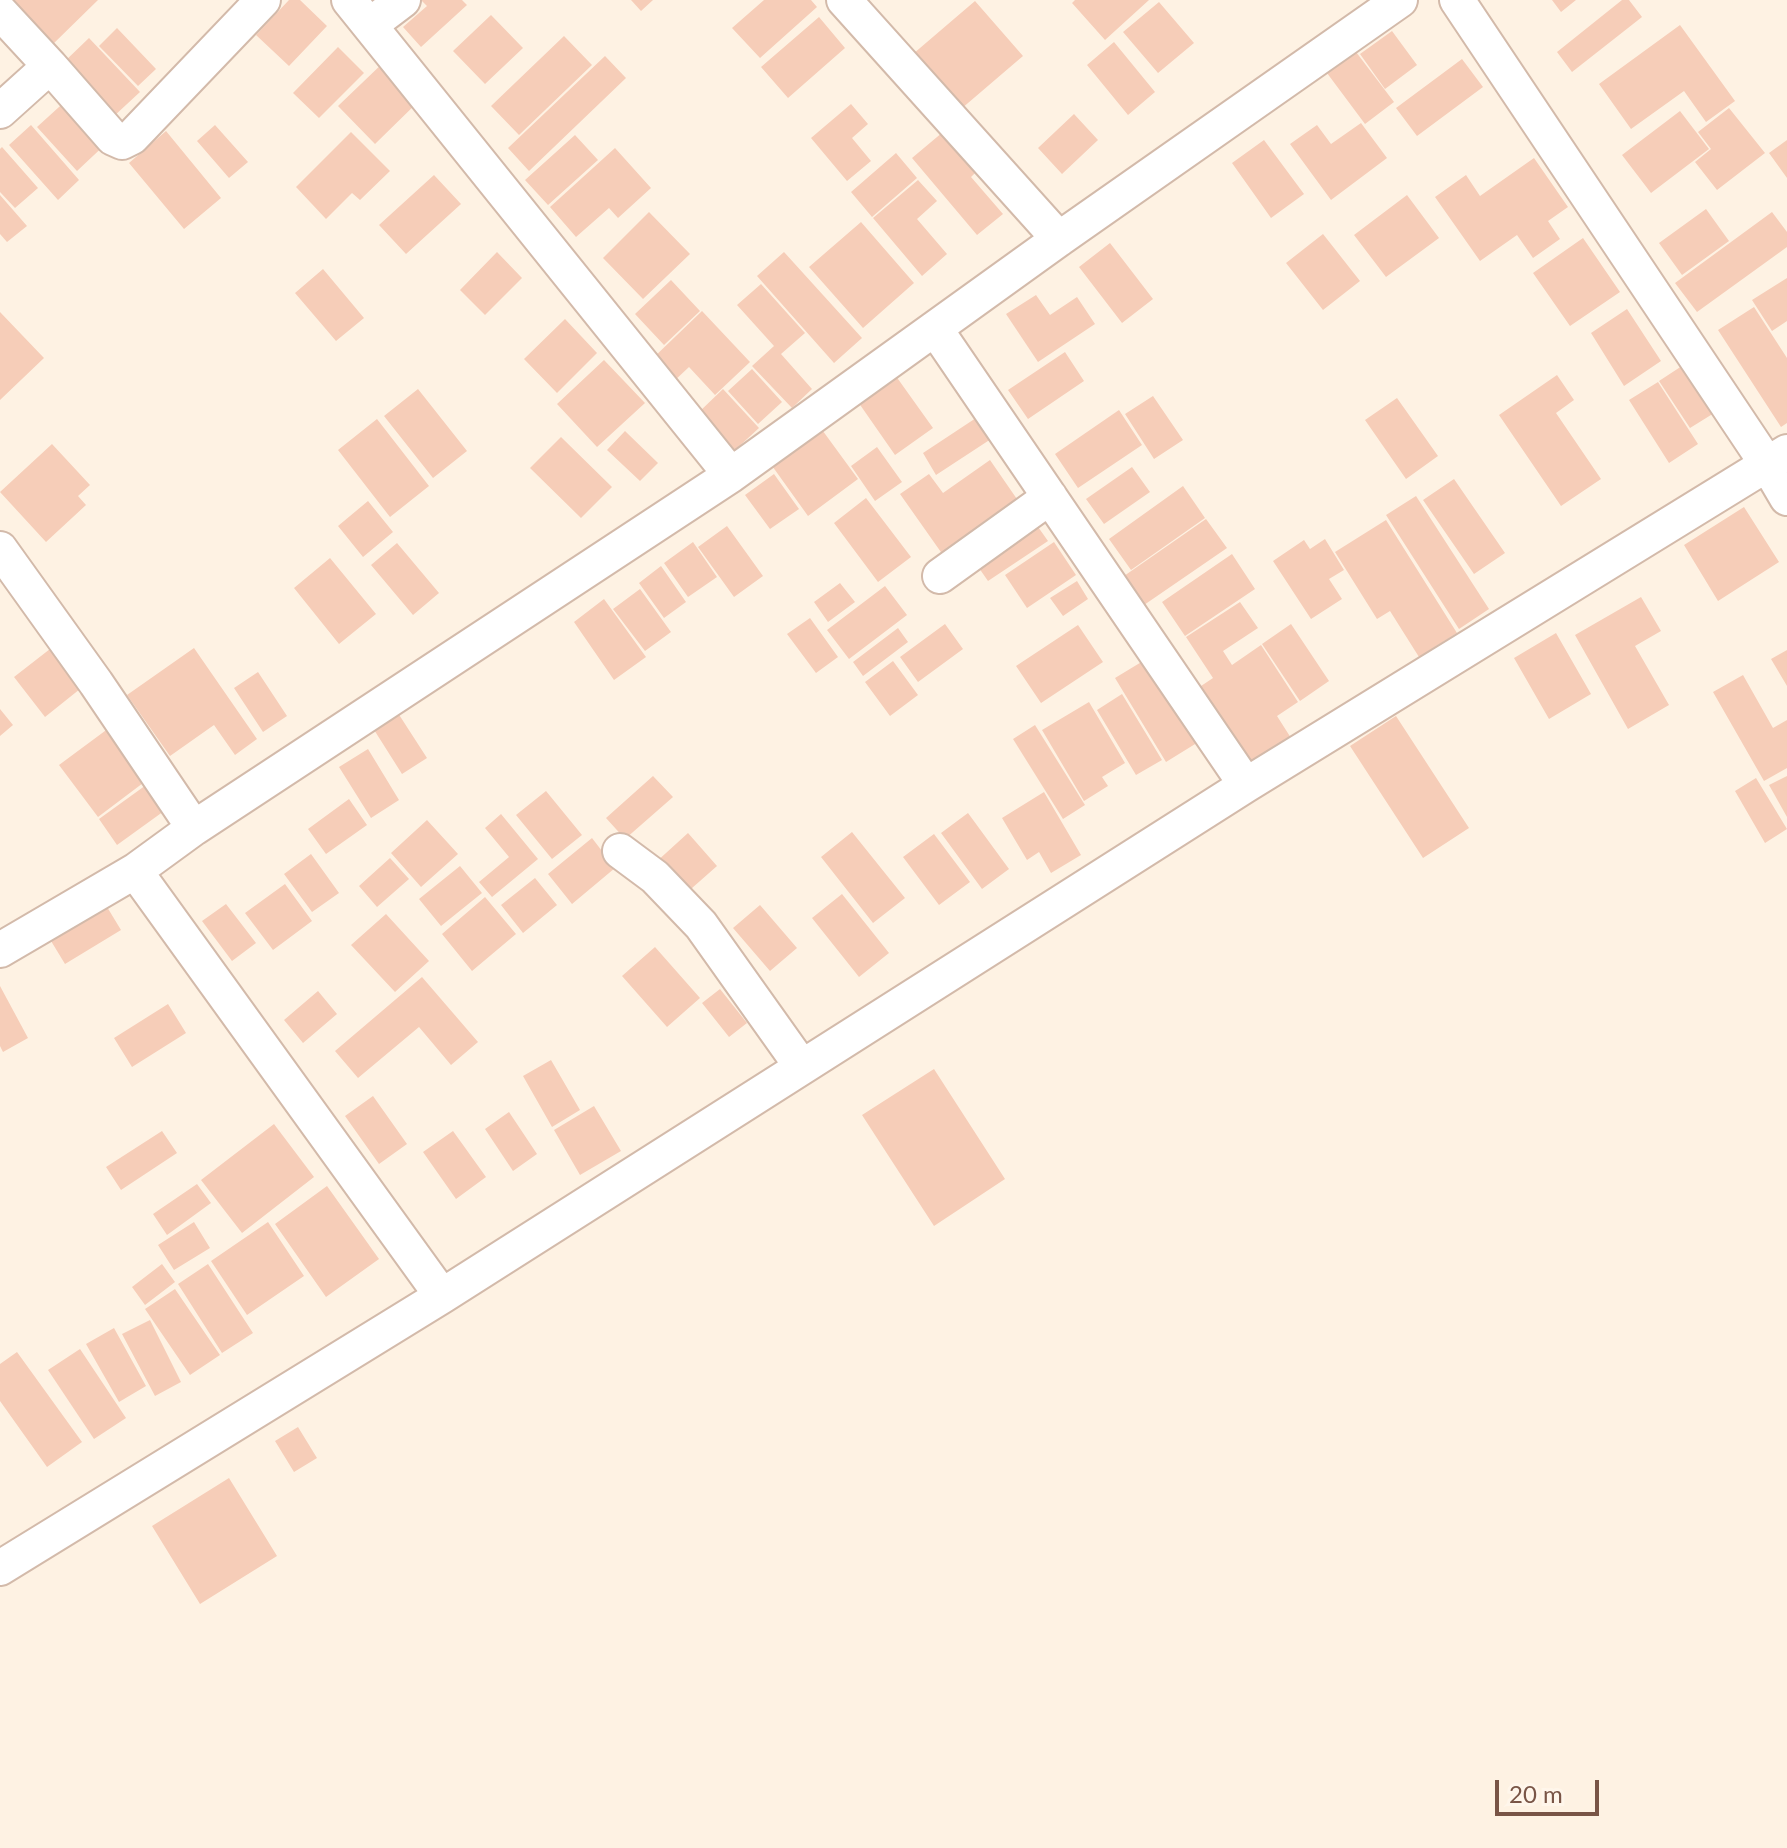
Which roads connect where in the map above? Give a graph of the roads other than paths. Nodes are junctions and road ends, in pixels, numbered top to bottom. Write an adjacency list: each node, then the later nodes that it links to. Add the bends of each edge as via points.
1 (263, 0): 8 (street, via 122,142)
2 (403, 0): 7 (street)
3 (844, 0): 10 (street)
4 (1400, 0): 10 (street)
5 (1457, 0): 12 (street)
6 (0, 12): 8 (street)
7 (360, 13): 13 (street)
8 (50, 66): 9 (street)
9 (0, 111)
10 (1059, 239): 11 (street)
11 (936, 330): 13 (street); 14 (street)
12 (1777, 458): 15 (street); 18 (street)
13 (731, 475): 19 (street)
14 (1050, 497): 17 (street); 18 (street)
15 (1787, 498)
16 (0, 549): 19 (street)
17 (940, 576)
18 (1246, 785): 23 (street)
19 (194, 828): 21 (street)
20 (620, 851): 23 (street, via 655,877 701,925)
21 (135, 871): 22 (street); 24 (street)
22 (0, 950)
23 (802, 1067): 24 (street)
24 (442, 1296): 25 (street)
25 (0, 1568)

